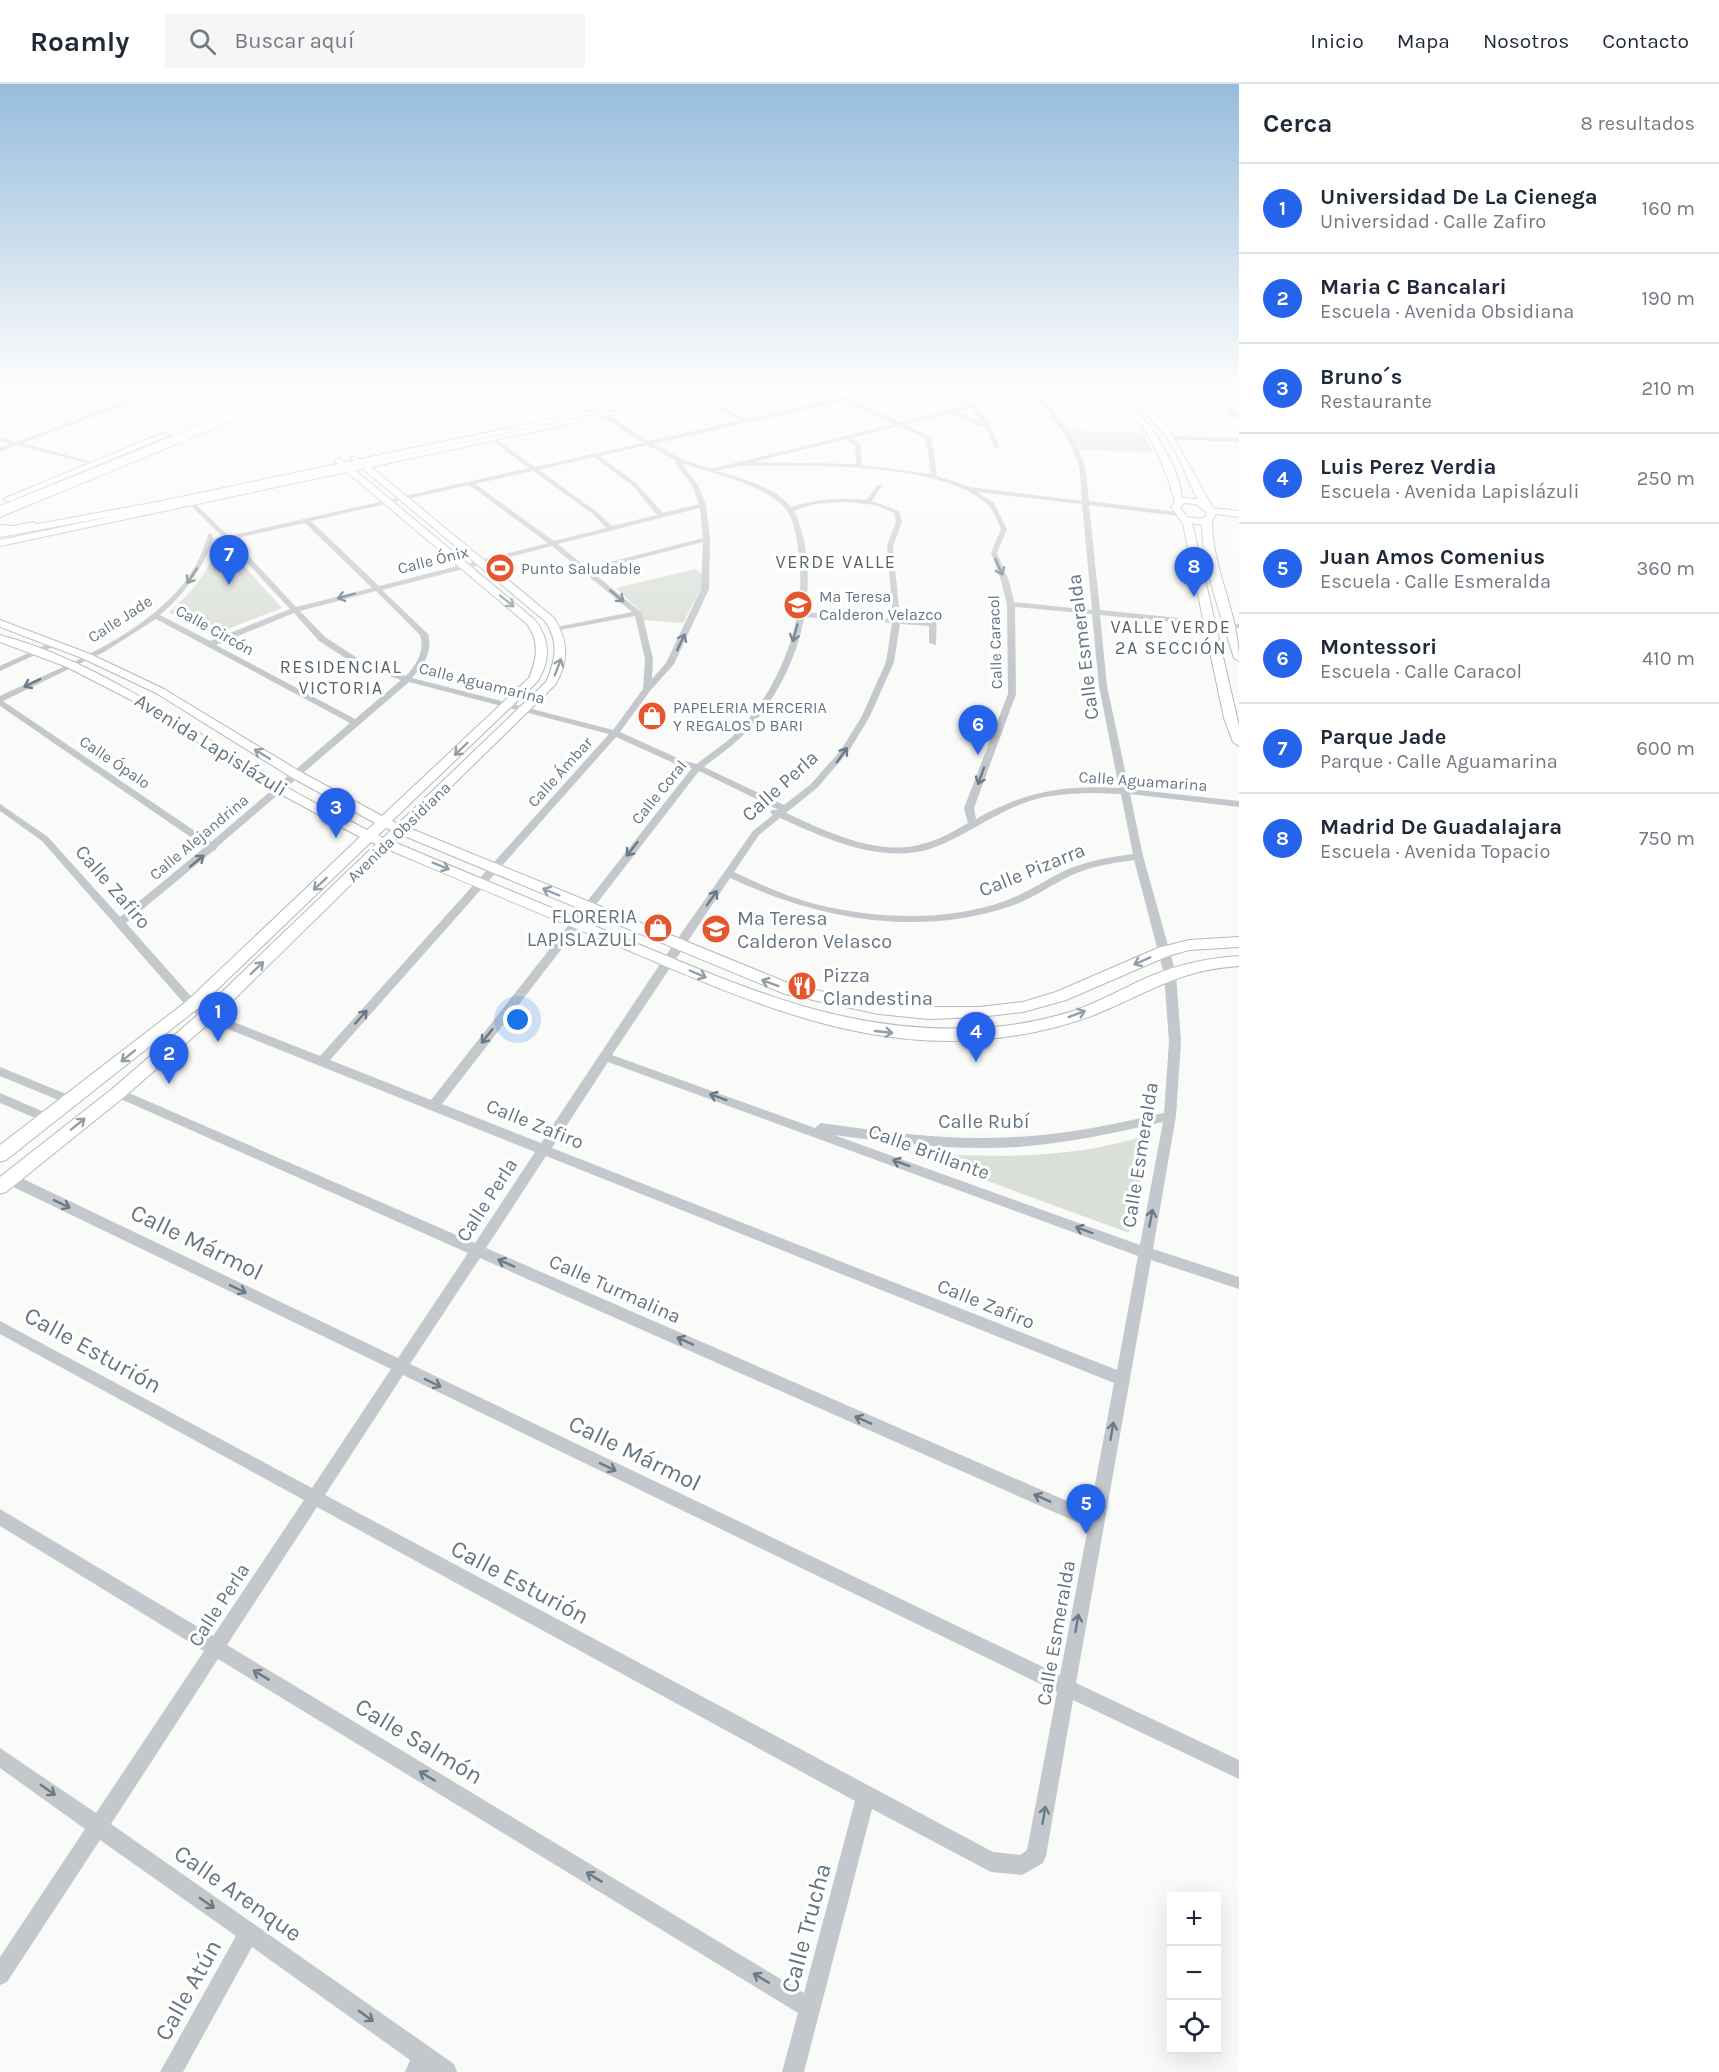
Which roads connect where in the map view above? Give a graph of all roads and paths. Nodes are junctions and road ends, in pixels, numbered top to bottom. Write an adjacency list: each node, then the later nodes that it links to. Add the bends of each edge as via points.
1 (56, 481): 33 (main road)
2 (62, 481): 33 (main road)
3 (75, 481): 37 (main road)
4 (263, 481): 34 (main road)
5 (271, 481): 19 (main road)
6 (294, 481): 20 (main road)
7 (368, 481): 27 (main road, Avenida Obsidiana)
8 (377, 481): 24 (main road)
9 (485, 481): 21 (street)
10 (553, 481): 47 (street)
11 (629, 481): 39 (street)
12 (692, 481): 32 (street, Calle Ámbar)
13 (737, 481): 25 (street, Calle Coral)
14 (744, 481): 25 (street)
15 (948, 481): 23 (street, Calle Caracol)
16 (1084, 481): 26 (street, Calle Esmeralda)
17 (1174, 481): 31 (main road)
18 (1193, 481): 36 (main road)
19 (256, 484): 20 (main road); 41 (main road)
20 (283, 484): 30 (main road)
21 (471, 484): 24 (street); 53 (street)
22 (880, 486): 29 (street)
23 (969, 489): 26 (street); 58 (street, Calle Caracol, one-way to 58, via 991,505 1001,519 1004,529 994,553)
24 (405, 499): 27 (street); 54 (main road)
25 (785, 499): 28 (street, Calle Perla); 35 (street, Calle Coral)
26 (1087, 501): 31 (street); 40 (street); 61 (street, Calle Esmeralda)
27 (388, 502): 43 (street); 55 (main road, Avenida Obsidiana)
28 (813, 502): 29 (street, Calle Perla); 35 (street, Calle Perla)
29 (868, 502): 65 (street, Calle Perla, via 890,508 899,516 890,546)
30 (191, 503): 41 (main road); 44 (street, Calle Aguamarina)
31 (1177, 503): 36 (main road, via 1193,500); 40 (main road, via 1175,507)
32 (703, 505): 39 (street, Calle Ónix); 50 (street, Calle Ámbar)
33 (0, 506)
34 (123, 507): 41 (main road); 45 (main road)
35 (790, 510): 60 (street, Calle Coral, via 806,568)
36 (1208, 513): 38 (main road); 40 (main road, via 1195,522); 42 (main road); 69 (main road, via 1206,526 1212,553)
37 (0, 514)
38 (1239, 514)
39 (662, 516): 47 (street, Calle Ónix)
40 (1181, 516): 68 (main road, via 1188,524)
41 (112, 517): 45 (main road); 51 (main road)
42 (1239, 520)
43 (307, 521): 49 (street); 57 (street, Calle Alejandrina)
44 (211, 522): 49 (street, Calle Aguamarina); 52 (street, Calle Jade)
45 (53, 524): 46 (main road); 48 (main road); 51 (main road)
46 (0, 528)
47 (611, 529): 53 (street, Calle Ónix)
48 (0, 534)
49 (229, 539): 52 (street); 59 (street, Calle Aguamarina)
50 (707, 539): 56 (street); 81 (street, Calle Ámbar, one-way to 50, via 670,664 705,589)
51 (0, 542)
52 (210, 542): 64 (street, Calle Jade, one-way to 64, via 188,582)
53 (554, 544): 54 (street, Calle Ónix); 56 (street)
54 (483, 562): 55 (street, Calle Ónix); 70 (main road)
55 (464, 567): 57 (street, Calle Ónix); 83 (main road, Avenida Obsidiana, one-way to 83, via 522,613 537,629 543,643 534,680)
56 (586, 570): 62 (street, one-way to 62)
57 (378, 588): 59 (street, Calle Ónix, one-way to 59); 80 (street, Calle Alejandrina, via 424,634 427,643 422,663)
58 (1011, 604): 61 (street); 96 (street, Calle Caracol, one-way to 96, via 1012,694 969,808)
59 (294, 610): 74 (street, Calle Ónix); 80 (street, Calle Aguamarina, via 336,650)
60 (801, 611): 65 (street); 88 (street, Calle Coral, one-way to 88, via 789,655 754,717 732,742)
61 (1098, 612): 68 (street); 91 (street, Calle Esmeralda, via 1103,686)
62 (638, 613): 70 (street); 81 (street, via 649,659)
63 (933, 613): 67 (street)
64 (155, 615): 74 (street, Calle Circón); 76 (street, Calle Jade)
65 (897, 619): 67 (street); 94 (street, Calle Perla, one-way to 65, via 827,774 856,733 890,662)
66 (0, 623): 73 (main road, Avenida Lapislázuli)
67 (933, 624): 72 (street)
68 (1211, 624): 69 (street); 87 (main road)
69 (1234, 626): 77 (main road)
70 (557, 629): 84 (main road, Avenida Obsidiana, one-way to 70, via 551,682 558,669 562,655)
71 (0, 638): 75 (main road, Avenida Lapislázuli)
72 (933, 643)
73 (55, 644): 75 (street); 76 (main road, Avenida Lapislázuli)
74 (208, 645): 85 (street, Calle Circón)
75 (38, 652): 78 (main road, Avenida Lapislázuli); 79 (street)
76 (87, 656): 78 (street, Calle Jade); 89 (main road, Avenida Lapislázuli, one-way to 76, via 160,691)
77 (1239, 658)
78 (71, 664): 82 (street, Calle Jade, one-way to 82); 90 (main road, Avenida Lapislázuli, via 139,700)
79 (0, 669)
80 (407, 679): 83 (street, Calle Aguamarina); 85 (street, Calle Alejandrina)
81 (647, 689): 86 (street, Calle Ámbar)
82 (0, 700): 100 (street, Calle Ópalo)
83 (507, 704): 84 (street, Calle Aguamarina); 95 (main road, Avenida Obsidiana, one-way to 95)
84 (524, 708): 86 (street, Calle Aguamarina); 97 (main road, Avenida Obsidiana)
85 (356, 723): 89 (street, Calle Alejandrina)
86 (615, 733): 88 (street, Calle Aguamarina); 102 (street, Calle Ámbar)
87 (1239, 742)
88 (695, 770): 94 (street, Calle Aguamarina); 105 (street, Calle Coral, one-way to 105)
89 (295, 774): 90 (street, Calle Alejandrina); 95 (main road, Avenida Lapislázuli)
90 (279, 788): 98 (main road, Avenida Lapislázuli); 100 (street, Calle Alejandrina)
91 (1126, 792): 92 (street, Calle Aguamarina); 96 (street, Calle Aguamarina, via 1068,791 1040,795 1007,806); 101 (street, Calle Esmeralda)
92 (1239, 804)
93 (0, 807): 107 (street, Calle Zafiro, via 45,839)
94 (782, 812): 96 (street, Calle Aguamarina, via 856,845 887,850 919,849); 103 (street, Calle Perla, via 756,833)
95 (385, 823): 97 (main road, Avenida Lapislázuli); 98 (main road, Avenida Obsidiana)
96 (973, 824)
97 (402, 830): 99 (main road, Avenida Obsidiana); 102 (main road, Avenida Lapislázuli)
98 (370, 837): 99 (main road, Avenida Lapislázuli); 114 (main road, Avenida Obsidiana, one-way to 114)
99 (387, 844): 104 (main road, Avenida Lapislázuli, one-way to 104); 115 (main road, Avenida Obsidiana, one-way to 99)
100 (213, 848): 107 (street, Calle Alejandrina, one-way to 100)
101 (1138, 856): 103 (street, Calle Pizarra, via 1080,868 1005,904 925,918 817,908); 110 (street, Calle Esmeralda)
102 (494, 868): 104 (street, Calle Ámbar); 105 (main road, Avenida Lapislázuli, one-way to 102)
103 (729, 874): 109 (street, Calle Perla, one-way to 103)
104 (481, 883): 106 (main road, Avenida Lapislázuli); 117 (street, Calle Ámbar, one-way to 104)
105 (587, 907): 106 (street, Calle Coral); 109 (main road, Avenida Lapislázuli)
106 (575, 922): 112 (main road, Avenida Lapislázuli); 122 (street, Calle Coral, one-way to 122)
107 (118, 923): 114 (street, Calle Zafiro)
108 (1239, 942): 110 (main road, Avenida Lapislázuli, via 1189,945)
109 (679, 946): 110 (main road, Avenida Lapislázuli, one-way to 109, via 1061,996 1023,1007 929,1013 879,1009 790,990); 112 (street, Calle Perla)
110 (1163, 952): 113 (street, Calle Esmeralda)
111 (1239, 961): 113 (main road, Avenida Lapislázuli, via 1202,965)
112 (669, 962): 113 (main road, Avenida Lapislázuli, one-way to 113, via 801,1014 872,1030 927,1034 985,1033 1050,1023); 116 (street, Calle Perla)
113 (1170, 975): 123 (street, Calle Esmeralda, via 1175,1042)
114 (192, 1005): 115 (street, Calle Zafiro); 121 (main road, Avenida Obsidiana, one-way to 121)
115 (207, 1016): 117 (street, Calle Zafiro); 119 (main road, Avenida Obsidiana)
116 (606, 1057): 125 (street, Calle Brillante, one-way to 116); 126 (street, Calle Perla)
117 (322, 1061): 122 (street, Calle Zafiro)
118 (0, 1071): 121 (street)
119 (118, 1093): 128 (main road, Avenida Obsidiana, one-way to 119); 129 (street, Calle Turmalina)
120 (0, 1098): 124 (street)
121 (72, 1101): 124 (main road, Avenida Obsidiana)
122 (434, 1105): 126 (street, Calle Zafiro)
123 (1170, 1116): 125 (street, Calle Rubí, via 1076,1136 994,1143 909,1139); 130 (street, Calle Esmeralda, one-way to 123)
124 (47, 1118): 127 (main road, Avenida Obsidiana)
125 (796, 1124): 130 (street, Calle Brillante, one-way to 125)
126 (545, 1149): 129 (street, Calle Perla); 134 (street, Calle Zafiro)
127 (0, 1155)
128 (5, 1183): 133 (street, Calle Mármol, one-way to 133)
129 (478, 1251): 133 (street, Calle Perla); 137 (street, Calle Turmalina, one-way to 129)
130 (1144, 1252): 131 (street, Calle Brillante); 134 (street, Calle Esmeralda)
131 (1239, 1283)
132 (0, 1327): 135 (street, Calle Esturión)
133 (401, 1368): 135 (street, Calle Perla); 139 (street, Calle Mármol, one-way to 139)
134 (1121, 1379): 137 (street, Calle Esmeralda, one-way to 134)
135 (315, 1498): 138 (street, Calle Perla); 142 (street, Calle Esturión)
136 (0, 1517): 138 (street, Calle Salmón)
137 (1096, 1522): 139 (street, Calle Esmeralda, one-way to 137)
138 (216, 1648): 143 (street, Calle Perla); 147 (street, Calle Salmón, one-way to 138)
139 (1066, 1688): 141 (street, Calle Mármol); 144 (street, Calle Esmeralda, one-way to 139, via 1036,1856 1040,1840)
140 (0, 1757): 143 (street, Calle Arenque, one-way to 143)
141 (1239, 1770)
142 (866, 1796): 144 (street, Calle Esturión, via 991,1862); 147 (street, Calle Trucha)
143 (99, 1826): 145 (street, Calle Arenque, one-way to 145); 146 (street, Calle Perla)
144 (1023, 1865)
145 (249, 1932): 148 (street, Calle Arenque, one-way to 148); 149 (street, Calle Atún)
146 (0, 1975)
147 (811, 2008): 151 (street, Calle Trucha)
148 (420, 2064): 150 (street, Calle Arenque)
149 (171, 2072)
150 (446, 2072)
151 (793, 2072)

